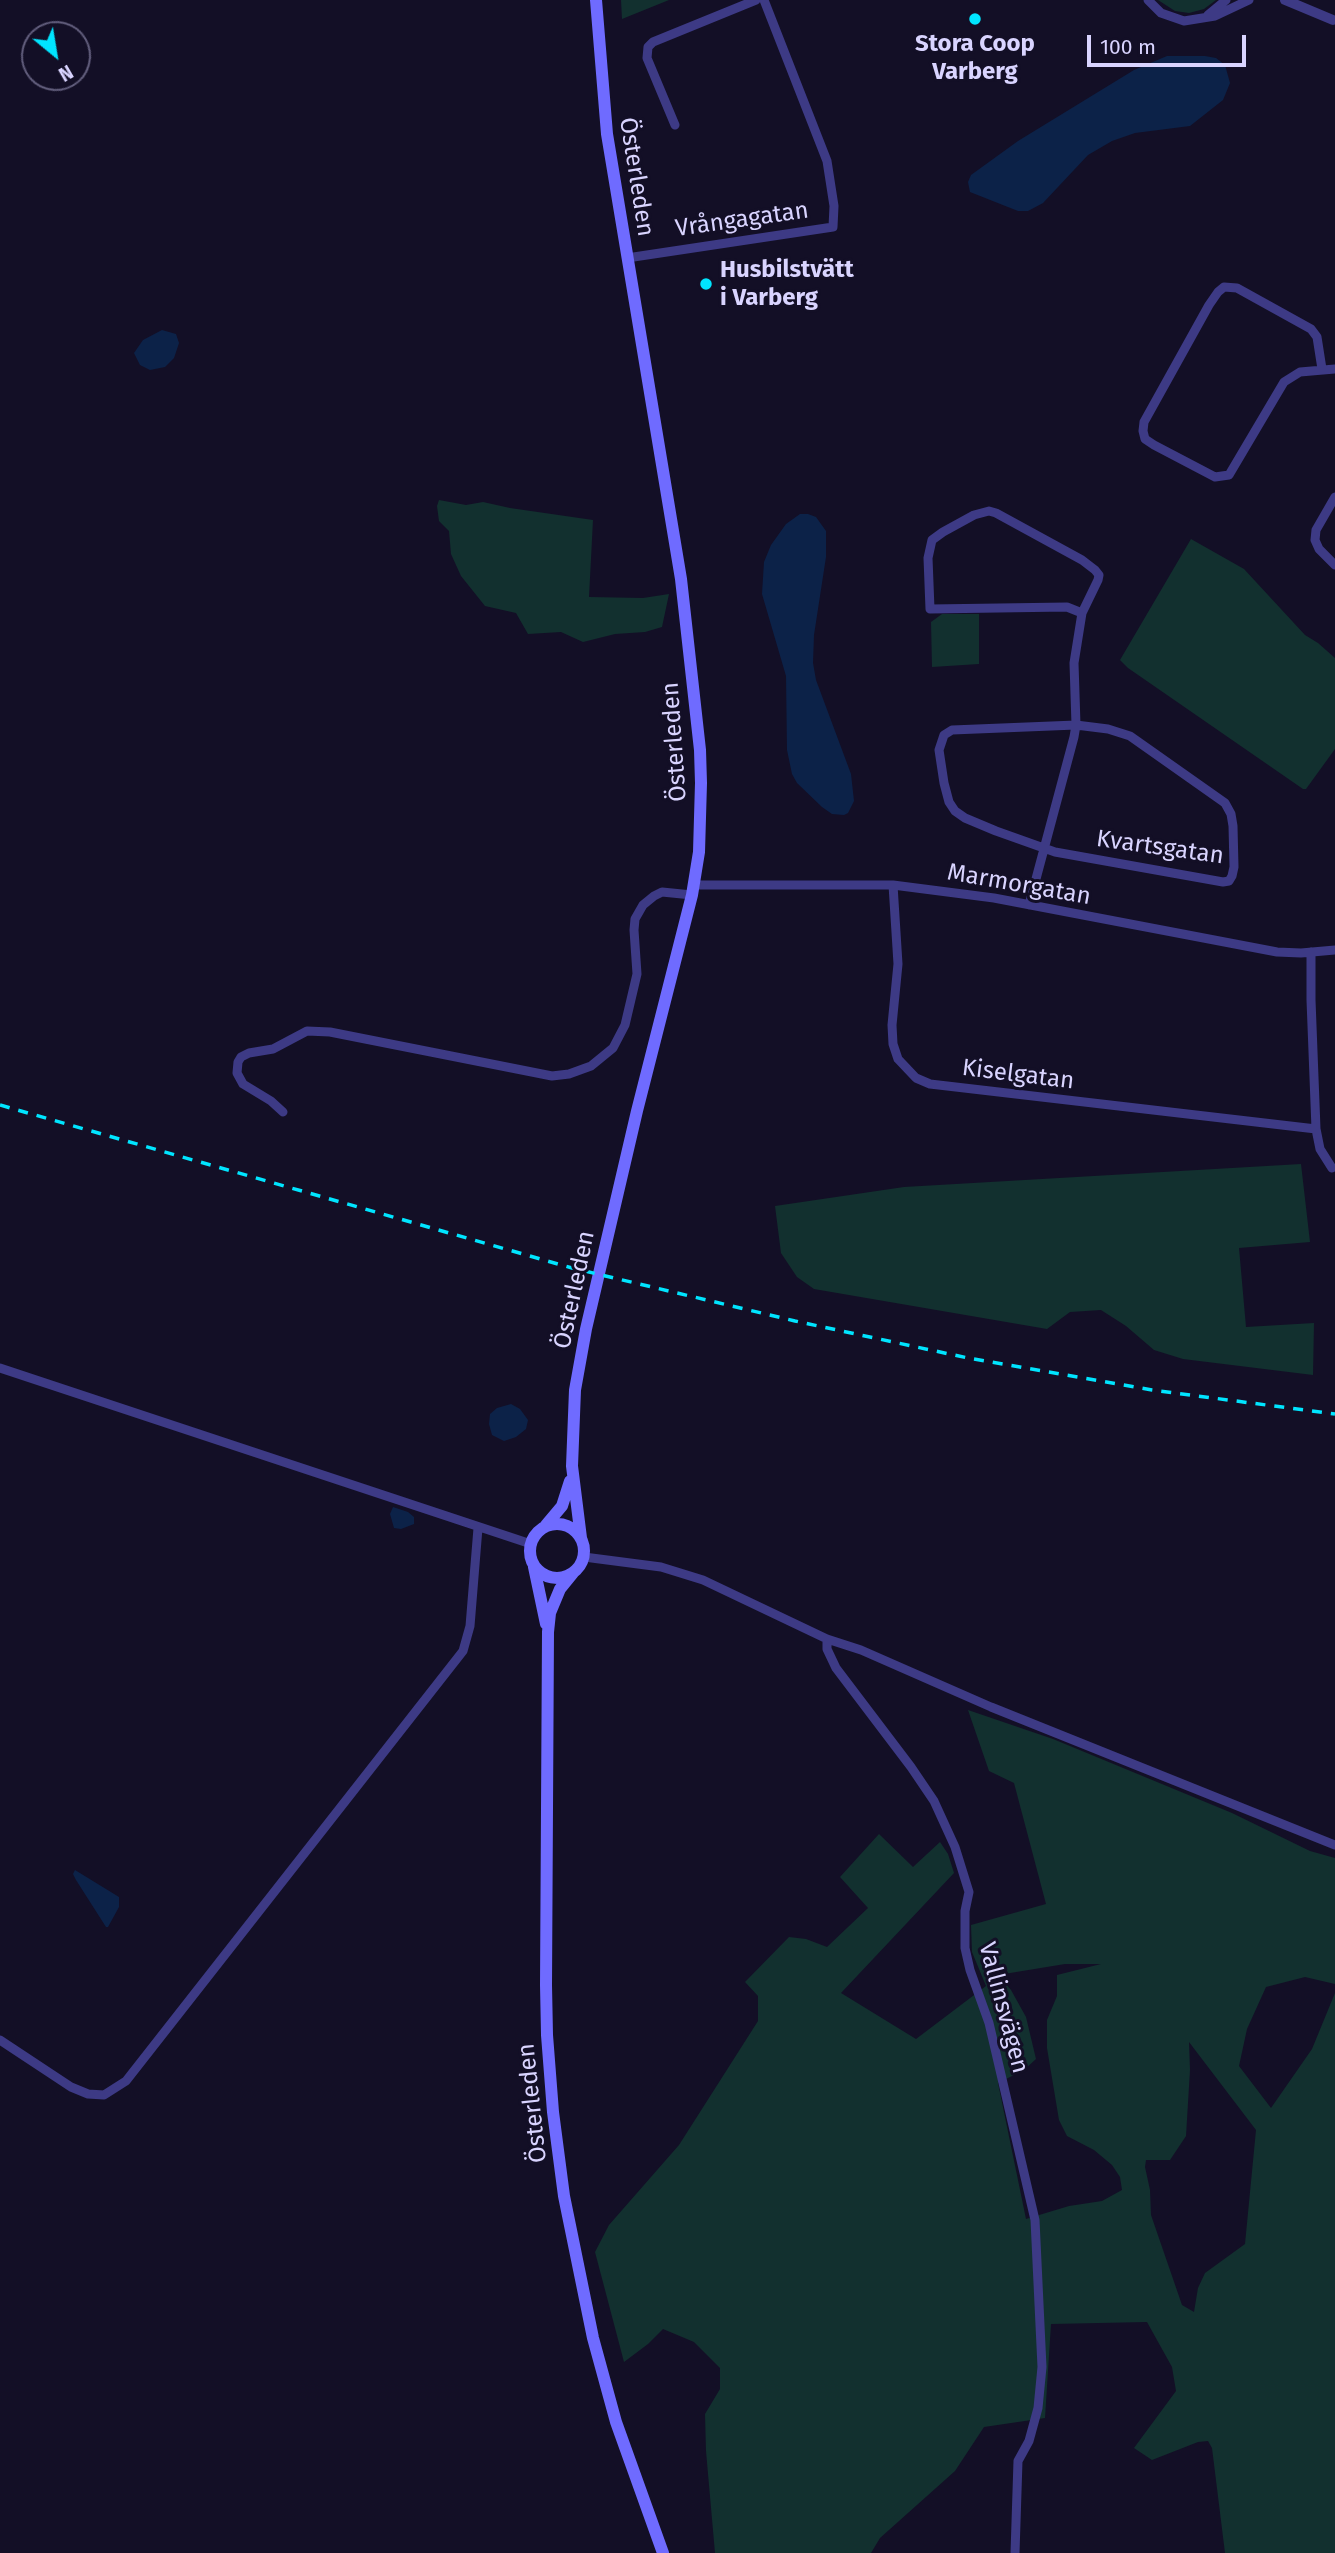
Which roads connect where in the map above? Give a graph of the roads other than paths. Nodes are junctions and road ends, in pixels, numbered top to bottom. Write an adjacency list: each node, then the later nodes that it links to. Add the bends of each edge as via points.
1 (596, 0): 12 (main road, Österleden, via 607,134)
2 (755, 0): 11 (street, via 648,47 647,58)
3 (764, 0): 12 (street, Vrångagatan, via 827,161 833,227)
4 (1148, 0): 9 (street, via 1161,13 1178,20)
5 (1226, 0): 9 (street)
6 (1249, 0): 9 (street)
7 (1285, 0): 10 (street)
8 (1308, 0): 10 (street)
9 (1204, 18)
10 (1334, 21)
11 (676, 125)
12 (627, 258): 21 (main road, Österleden, via 681,579 700,750 701,818)
13 (1322, 369): 13 (street, via 1300,372 1284,382 1229,475 1216,477 1145,439 1144,422 1209,305 1224,287 1237,288 1311,329 1317,337); 14 (street)
14 (1335, 369)
15 (1335, 497): 16 (street, via 1315,540)
16 (1335, 565)
17 (1082, 613): 17 (street, via 1068,607 930,609 932,540 974,515 996,513 1095,570 1098,580); 18 (street, via 1074,663)
18 (1076, 725): 19 (street); 19 (street, via 952,730 940,741 944,783 955,811); 19 (street, Kvartsgatan, via 1130,736 1225,803 1233,826 1233,876 1223,882)
19 (1044, 849): 22 (street)
20 (893, 885): 21 (street, Marmorgatan); 22 (street, Marmorgatan); 26 (street, Kiselgatan, via 898,964 893,1044 898,1059 916,1079)
21 (693, 890): 25 (street, Marmorgatan, via 662,892 643,905 635,919 637,974 625,1025 613,1048 591,1066 552,1076 307,1031 272,1049 241,1056 238,1062 243,1084); 29 (main road, Österleden, via 586,1329 575,1391)
22 (1029, 905): 24 (street, Marmorgatan, via 1250,948)
23 (1335, 950): 24 (street, Marmorgatan)
24 (1311, 952): 26 (street)
25 (284, 1112)
26 (1316, 1129): 27 (street, via 1320,1149)
27 (1332, 1168)
28 (0, 1368): 31 (street)
29 (572, 1474): 30 (main road, Österleden, via 565,1502); 32 (main road, Österleden)
30 (544, 1527): 32 (main road, via 567,1525); 33 (main road, Österleden)
31 (478, 1528): 33 (street); 40 (street, via 470,1626 463,1651 126,2081 104,2095 88,2094)
32 (581, 1538): 34 (main road, Österleden)
33 (531, 1544): 35 (main road, Österleden)
34 (584, 1557): 36 (main road, Österleden); 38 (street, via 680,1572)
35 (532, 1562): 36 (main road, via 546,1576 560,1578); 37 (main road, Österleden)
36 (573, 1573): 37 (main road, Österleden, via 550,1613)
37 (548, 1635): 41 (main road, Österleden, via 547,2035 553,2112 564,2196 593,2338 616,2422)
38 (827, 1639): 39 (street); 42 (street, Vallinsvägen, via 836,1668 934,1801 969,1892 965,1948 989,2023 1027,2181 1038,2260 1042,2367 1038,2408 1018,2461)
39 (1335, 1845)
40 (0, 2040)
41 (663, 2553)
42 (1015, 2553)

